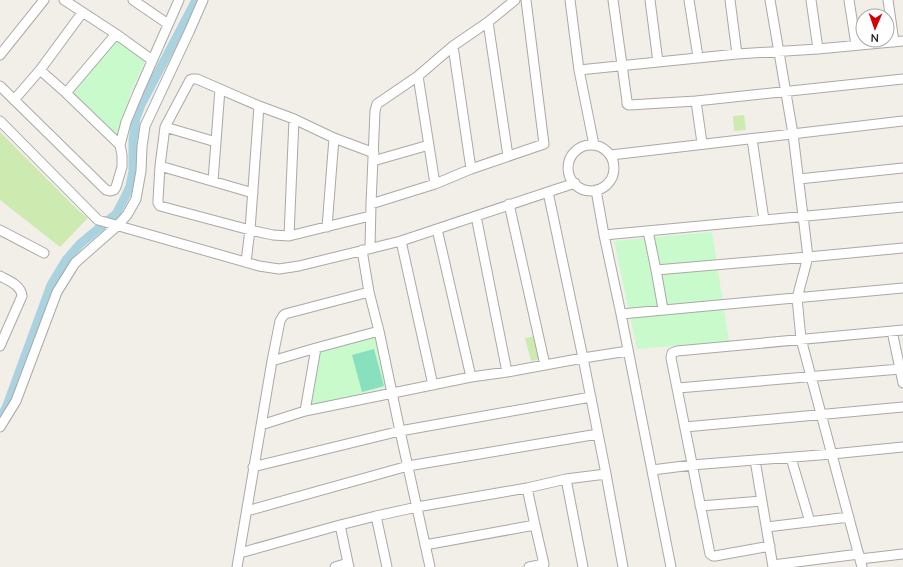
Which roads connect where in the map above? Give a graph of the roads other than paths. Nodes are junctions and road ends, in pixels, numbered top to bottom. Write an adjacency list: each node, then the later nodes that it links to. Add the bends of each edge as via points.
1 (44, 0): 28 (street)
2 (64, 0): 17 (street)
3 (133, 0): 19 (street)
4 (179, 0): 19 (street)
5 (203, 0): 76 (street, via 145,126 142,171 136,199 127,215)
6 (515, 0): 18 (street)
7 (526, 0): 57 (street, via 544,144)
8 (570, 0): 34 (street)
9 (613, 0): 32 (street)
10 (650, 0): 31 (street)
11 (689, 0): 29 (street)
12 (730, 0): 27 (street)
13 (770, 0): 26 (street)
14 (811, 0): 25 (street)
15 (849, 0): 21 (street)
16 (888, 0): 22 (street)
17 (82, 13): 20 (street); 33 (street)
18 (488, 22): 23 (street); 57 (street)
19 (168, 24): 30 (street)
20 (116, 34): 30 (street); 40 (street)
21 (855, 39)
22 (899, 42)
23 (453, 46): 35 (street); 61 (street)
24 (855, 46): 25 (street)
25 (818, 49): 26 (street)
26 (778, 51): 27 (street); 39 (street)
27 (737, 54): 29 (street)
28 (0, 55)
29 (698, 58): 31 (street)
30 (152, 60): 53 (street, via 126,122)
31 (658, 62): 32 (street)
32 (621, 65): 34 (street); 42 (street, via 629,105)
33 (40, 70): 40 (street); 41 (street)
34 (579, 70): 55 (street)
35 (418, 76): 54 (street); 58 (street, via 377,104)
36 (903, 79): 39 (street)
37 (0, 86): 41 (street)
38 (220, 89): 43 (street); 47 (street, via 194,78 191,80); 51 (street)
39 (785, 92): 42 (street); 48 (street)
40 (66, 93): 53 (street)
41 (14, 100): 53 (street, via 106,190 114,190 116,187 122,167)
42 (696, 102): 52 (street)
43 (259, 106): 44 (street); 68 (street)
44 (294, 119): 49 (street); 83 (street)
45 (0, 120): 76 (street, via 98,220)
46 (903, 121): 48 (street)
47 (165, 127): 51 (street); 59 (street)
48 (793, 134): 50 (street); 62 (street)
49 (334, 138): 58 (street); 77 (street)
50 (752, 139): 52 (street); 75 (street)
51 (216, 142): 63 (street)
52 (702, 143): 56 (street)
53 (120, 145)
54 (429, 145): 58 (street); 65 (street)
55 (594, 145): 56 (street, via 605,149); 64 (street, via 584,146 572,155 569,169 570,177)
56 (610, 155): 66 (street, via 613,160 613,174 604,187)
57 (508, 156): 61 (street)
58 (373, 157): 69 (street)
59 (160, 166): 63 (street); 80 (street, via 160,206)
60 (903, 168): 62 (street)
61 (471, 169): 65 (street)
62 (799, 180): 74 (street)
63 (213, 181): 68 (street)
64 (575, 183): 66 (street, via 585,189); 67 (street)
65 (435, 184): 69 (street)
66 (596, 190): 82 (street)
67 (548, 192): 70 (street); 104 (street)
68 (253, 193): 80 (street)
69 (371, 204): 72 (street)
70 (509, 204): 73 (street); 106 (street)
71 (903, 207): 74 (street)
72 (370, 216): 77 (street); 86 (street)
73 (476, 216): 78 (street); 108 (street)
74 (804, 217): 75 (street); 88 (street)
75 (764, 220): 81 (street)
76 (115, 225): 89 (street); 120 (street, via 75,263 57,292 16,401)
77 (328, 227): 83 (street)
78 (437, 229): 84 (street); 110 (street)
79 (0, 230): 87 (street)
80 (250, 230): 83 (street); 89 (street)
81 (648, 231): 82 (street); 90 (street)
82 (604, 235): 96 (street)
83 (289, 236)
84 (400, 241): 86 (street); 112 (street)
85 (903, 248): 88 (street)
86 (366, 249): 89 (street, via 280,269); 93 (street)
87 (44, 253)
88 (808, 257): 90 (street); 94 (street)
89 (246, 262)
90 (656, 270): 95 (street)
91 (0, 276): 101 (street, via 18,287 22,293)
92 (903, 288): 94 (street)
93 (369, 292): 98 (street); 105 (street, via 285,314 280,321)
94 (797, 298): 95 (street); 100 (street)
95 (663, 309): 96 (street)
96 (621, 314): 103 (street)
97 (903, 330): 99 (street)
98 (379, 331): 102 (street); 114 (street)
99 (892, 331): 100 (street); 107 (street)
100 (801, 339): 109 (street); 113 (street, via 674,351 671,358)
101 (0, 346)
102 (316, 348): 105 (street); 117 (street)
103 (628, 352): 104 (street); 131 (street)
104 (583, 358): 106 (street); 115 (street)
105 (272, 361): 119 (street)
106 (545, 365): 108 (street)
107 (900, 369): 109 (street); 111 (street)
108 (507, 372): 110 (street)
109 (811, 376): 113 (street); 118 (street)
110 (471, 377): 112 (street)
111 (903, 383)
112 (433, 385): 114 (street)
113 (678, 388): 121 (street)
114 (392, 393): 117 (street); 122 (street)
115 (591, 397): 122 (street); 123 (street)
116 (903, 407): 118 (street)
117 (305, 411): 119 (street)
118 (822, 415): 121 (street); 125 (street)
119 (261, 425): 130 (street)
120 (0, 427)
121 (685, 427): 128 (street)
122 (400, 431): 129 (street); 130 (street)
123 (598, 434): 129 (street); 132 (street)
124 (903, 447): 125 (street)
125 (832, 454): 126 (street); 140 (street)
126 (791, 458): 127 (street); 141 (street)
127 (756, 460): 128 (street); 135 (street)
128 (692, 465): 131 (street); 136 (street)
129 (408, 466): 137 (street); 138 (street)
130 (253, 467): 138 (street)
131 (652, 470): 160 (street)
132 (606, 474): 133 (street); 159 (street)
133 (566, 480): 134 (street); 158 (street)
134 (528, 488): 137 (street); 143 (street)
135 (762, 501): 136 (street); 144 (street)
136 (700, 506): 146 (street, via 711,555)
137 (417, 507): 139 (street); 145 (street)
138 (247, 511): 147 (street)
139 (376, 516): 142 (street); 155 (street)
140 (849, 517): 141 (street); 149 (street)
141 (810, 522): 144 (street)
142 (340, 525): 147 (street); 150 (street)
143 (535, 525): 145 (street); 151 (street)
144 (766, 527): 146 (street)
145 (425, 545): 156 (street)
146 (770, 546): 152 (street)
147 (240, 553): 153 (street)
148 (903, 554): 149 (street)
149 (860, 560): 152 (street)
150 (348, 565): 154 (street)
151 (544, 566): 157 (street)
152 (773, 566)
153 (237, 567)
154 (335, 567)
155 (387, 567)
156 (430, 567)
157 (530, 567)
158 (583, 567)
159 (623, 567)
160 (672, 567)

